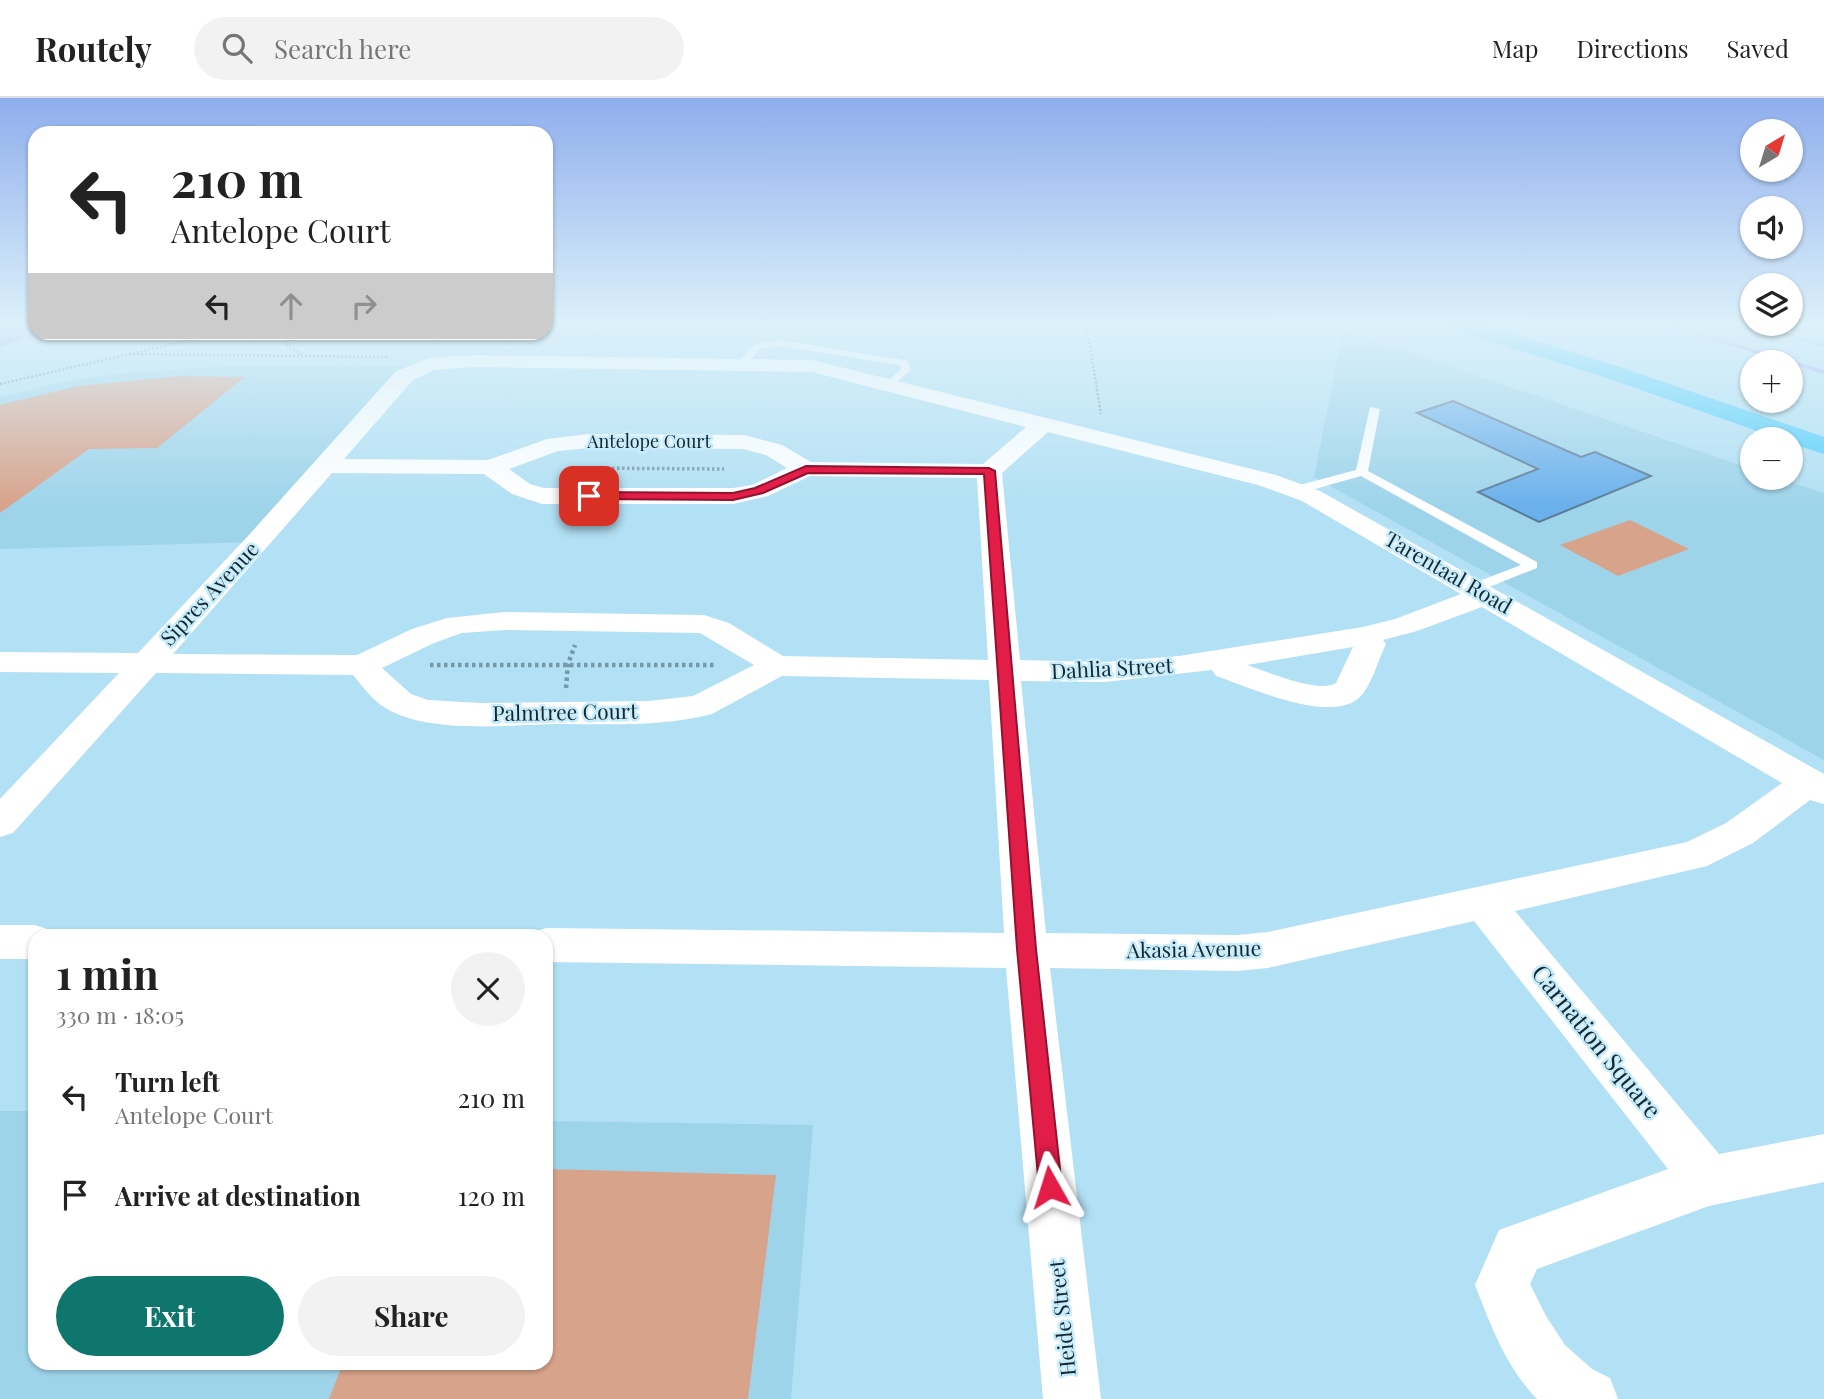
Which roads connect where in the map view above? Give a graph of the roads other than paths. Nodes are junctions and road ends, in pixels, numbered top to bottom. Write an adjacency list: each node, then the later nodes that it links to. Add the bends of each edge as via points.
1 (397, 385): 11 (street, Sipres Avenue)
2 (888, 385): 9 (street, Tarentaal Road)
3 (1648, 385): 10 (highway)
4 (1716, 385): 5 (highway)
5 (1726, 388)
6 (1374, 409): 15 (lane)
7 (1797, 413): 8 (highway)
8 (1824, 422)
9 (1042, 425): 14 (street); 16 (street, Tarentaal Road)
10 (1824, 446)
11 (327, 466): 12 (street, Antelope Court); 21 (street, Sipres Avenue)
12 (490, 467): 13 (street, Antelope Court, via 555,444 589,441 744,442 774,450); 13 (street, via 521,489 542,496 733,496 759,491)
13 (806, 469): 14 (street)
14 (989, 471): 24 (street, Heide Street)
15 (1362, 472): 16 (lane); 17 (lane, via 1532,565)
16 (1297, 490): 17 (street, Tarentaal Road)
17 (1480, 591): 18 (street, Dahlia Street, via 1429,617); 25 (street, Tarentaal Road)
18 (1363, 636): 19 (street, Dahlia Street); 19 (street, via 1370,644 1349,689 1338,697 1307,695 1227,669)
19 (1220, 659): 24 (street, Dahlia Street, via 1119,671)
20 (0, 662): 21 (street)
21 (146, 663): 22 (street); 26 (street, Sipres Avenue)
22 (362, 665): 23 (street, via 458,624 584,621 704,624 732,636); 23 (street, Palmtree Court, via 386,692 412,709 481,714 649,712 701,706)
23 (776, 666): 24 (street, Palmtree Court)
24 (1004, 672): 31 (street, Heide Street)
25 (1816, 786): 27 (street, Akasia Avenue, via 1715,848 1663,864)
26 (0, 823)
27 (1483, 902): 31 (street, Akasia Avenue, via 1248,952); 33 (street, Carnation Square)
28 (0, 942): 29 (street)
29 (28, 942)
30 (553, 945): 31 (street, Akasia Avenue)
31 (1026, 949): 34 (street, Heide Street)
32 (1824, 1158): 33 (street)
33 (1709, 1181): 35 (street, via 1518,1249 1502,1285 1526,1341 1566,1388)
34 (1072, 1399)
35 (1589, 1399)

